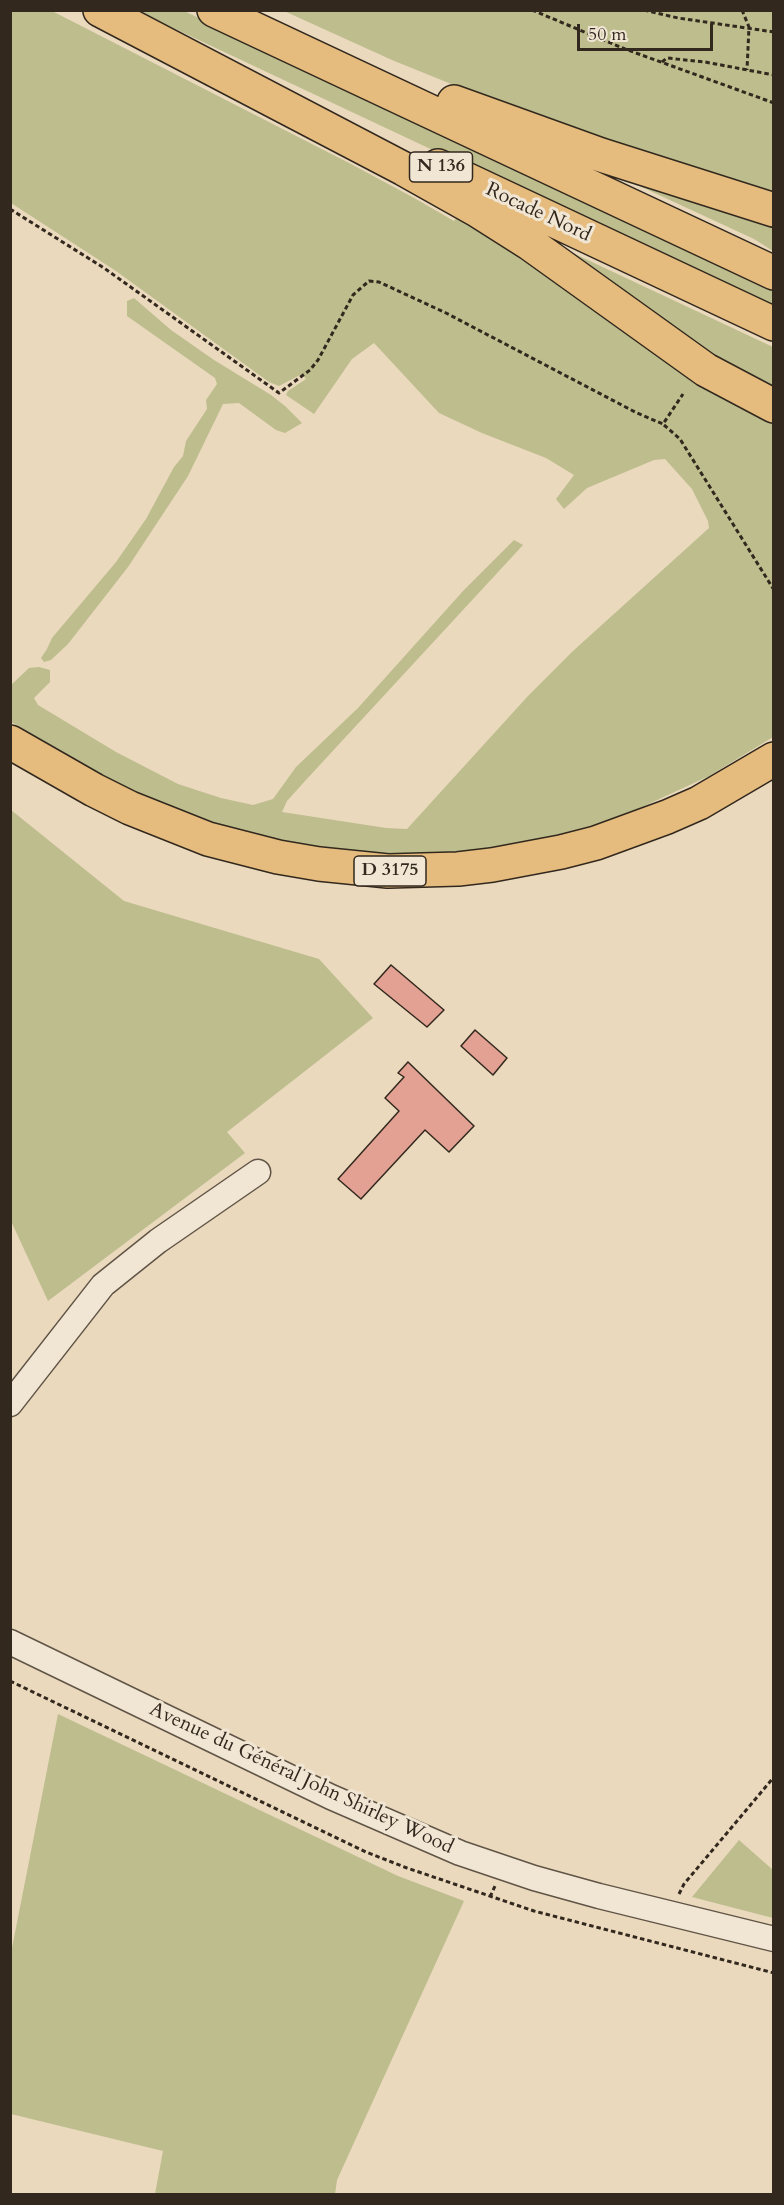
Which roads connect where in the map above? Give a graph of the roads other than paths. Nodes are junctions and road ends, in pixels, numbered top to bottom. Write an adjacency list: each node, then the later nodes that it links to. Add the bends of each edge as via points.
1 (100, 10): 8 (highway, via 477,210 706,370)
2 (108, 10): 7 (highway, Rocade Nord / N 136)
3 (213, 10): 6 (highway, N 136)
4 (238, 10): 5 (highway, via 433,95 601,155)
5 (774, 210)
6 (774, 273)
7 (774, 324)
8 (774, 406)
9 (10, 742): 10 (highway, D 3175, via 112,799 198,836 278,857 388,871 492,865 596,843 699,803)
10 (774, 759)
11 (258, 1172): 12 (street, via 158,1241 103,1285)
12 (10, 1404)
13 (10, 1642): 14 (street, Avenue du Général John Shirley Wood, via 419,1836 534,1878)
14 (774, 1939)

